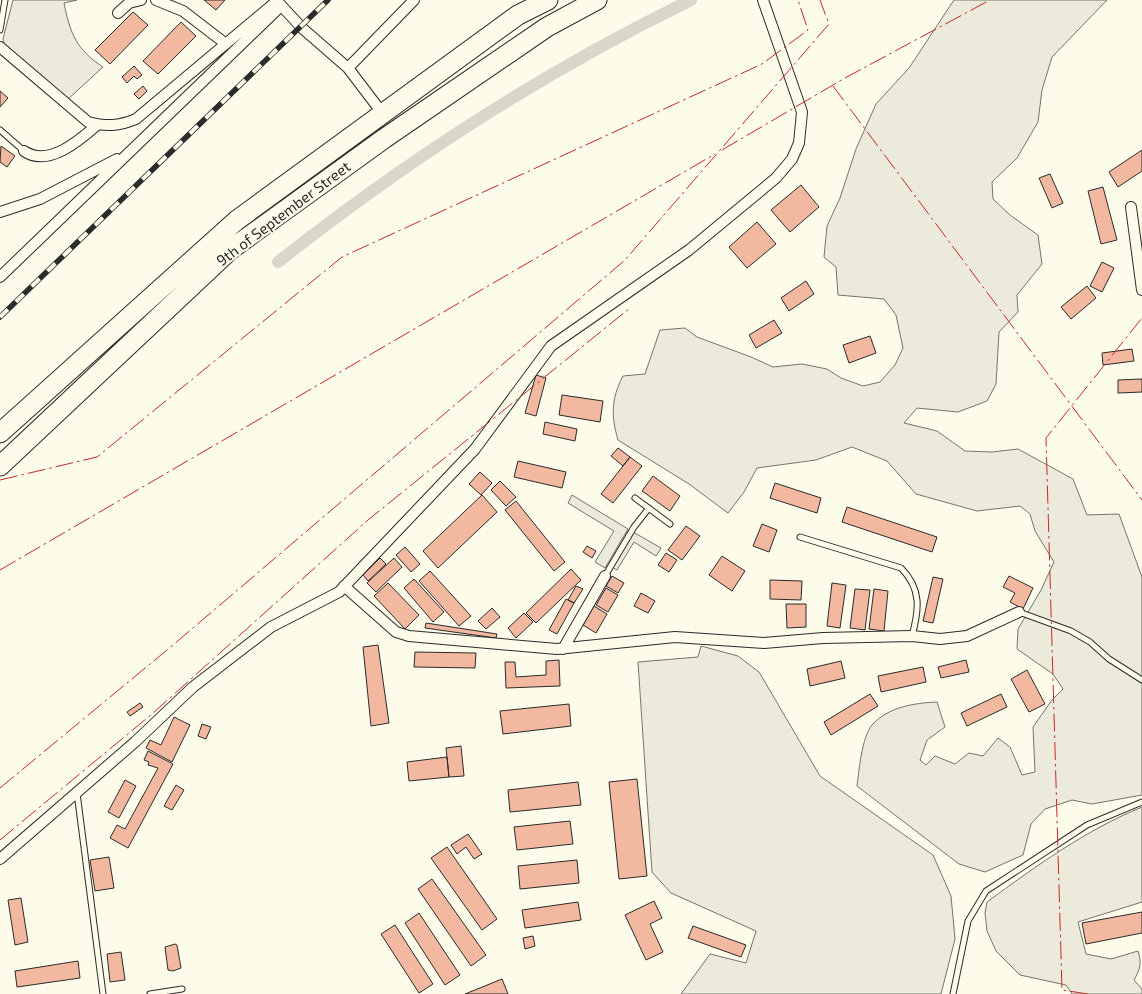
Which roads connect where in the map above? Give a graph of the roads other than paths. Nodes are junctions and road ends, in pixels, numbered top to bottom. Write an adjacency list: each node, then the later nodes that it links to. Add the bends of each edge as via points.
1 (5, 0): 10 (lane)
2 (141, 0): 9 (street)
3 (156, 0): 11 (street, via 183,11)
4 (414, 0): 13 (street)
5 (548, 0): 14 (highway, 9th of September Street, via 518,15)
6 (597, 0): 24 (highway, 9th of September Street, via 547,27 230,250)
7 (763, 0): 30 (street, via 802,112 799,143 792,159 776,178 689,250 551,346 475,449)
8 (278, 2): 11 (street); 13 (street); 18 (street)
9 (118, 13)
10 (0, 30)
11 (226, 44): 15 (street, via 136,119 121,125 105,127)
12 (0, 47): 15 (street, via 74,111 88,122)
13 (348, 68): 14 (street)
14 (383, 114): 23 (highway, 9th of September Street, via 237,220)
15 (97, 124): 17 (street, via 60,152 31,156)
16 (0, 130): 17 (lane)
17 (24, 151)
18 (127, 154): 20 (street, via 40,199); 21 (street)
19 (1131, 208): 22 (street)
20 (0, 212)
21 (0, 277)
22 (1142, 290)
23 (0, 433)
24 (0, 466)
25 (635, 498): 26 (lane)
26 (649, 508): 27 (lane); 29 (lane)
27 (670, 524)
28 (800, 537): 32 (lane, via 901,568 911,578 919,604)
29 (604, 576): 33 (street)
30 (344, 586): 33 (street, via 396,632 409,636); 35 (street, via 271,627 233,656 193,687)
31 (1019, 612): 32 (street, via 967,636 940,639); 34 (lane, via 1071,631)
32 (912, 636): 33 (street, via 764,643 675,638)
33 (563, 649)
34 (1142, 680)
35 (76, 793): 37 (street); 39 (lane)
36 (1142, 802): 41 (lane, via 1087,825 986,890 968,921)
37 (0, 859)
38 (182, 989): 40 (lane)
39 (103, 994)
40 (150, 994)
41 (953, 994)

